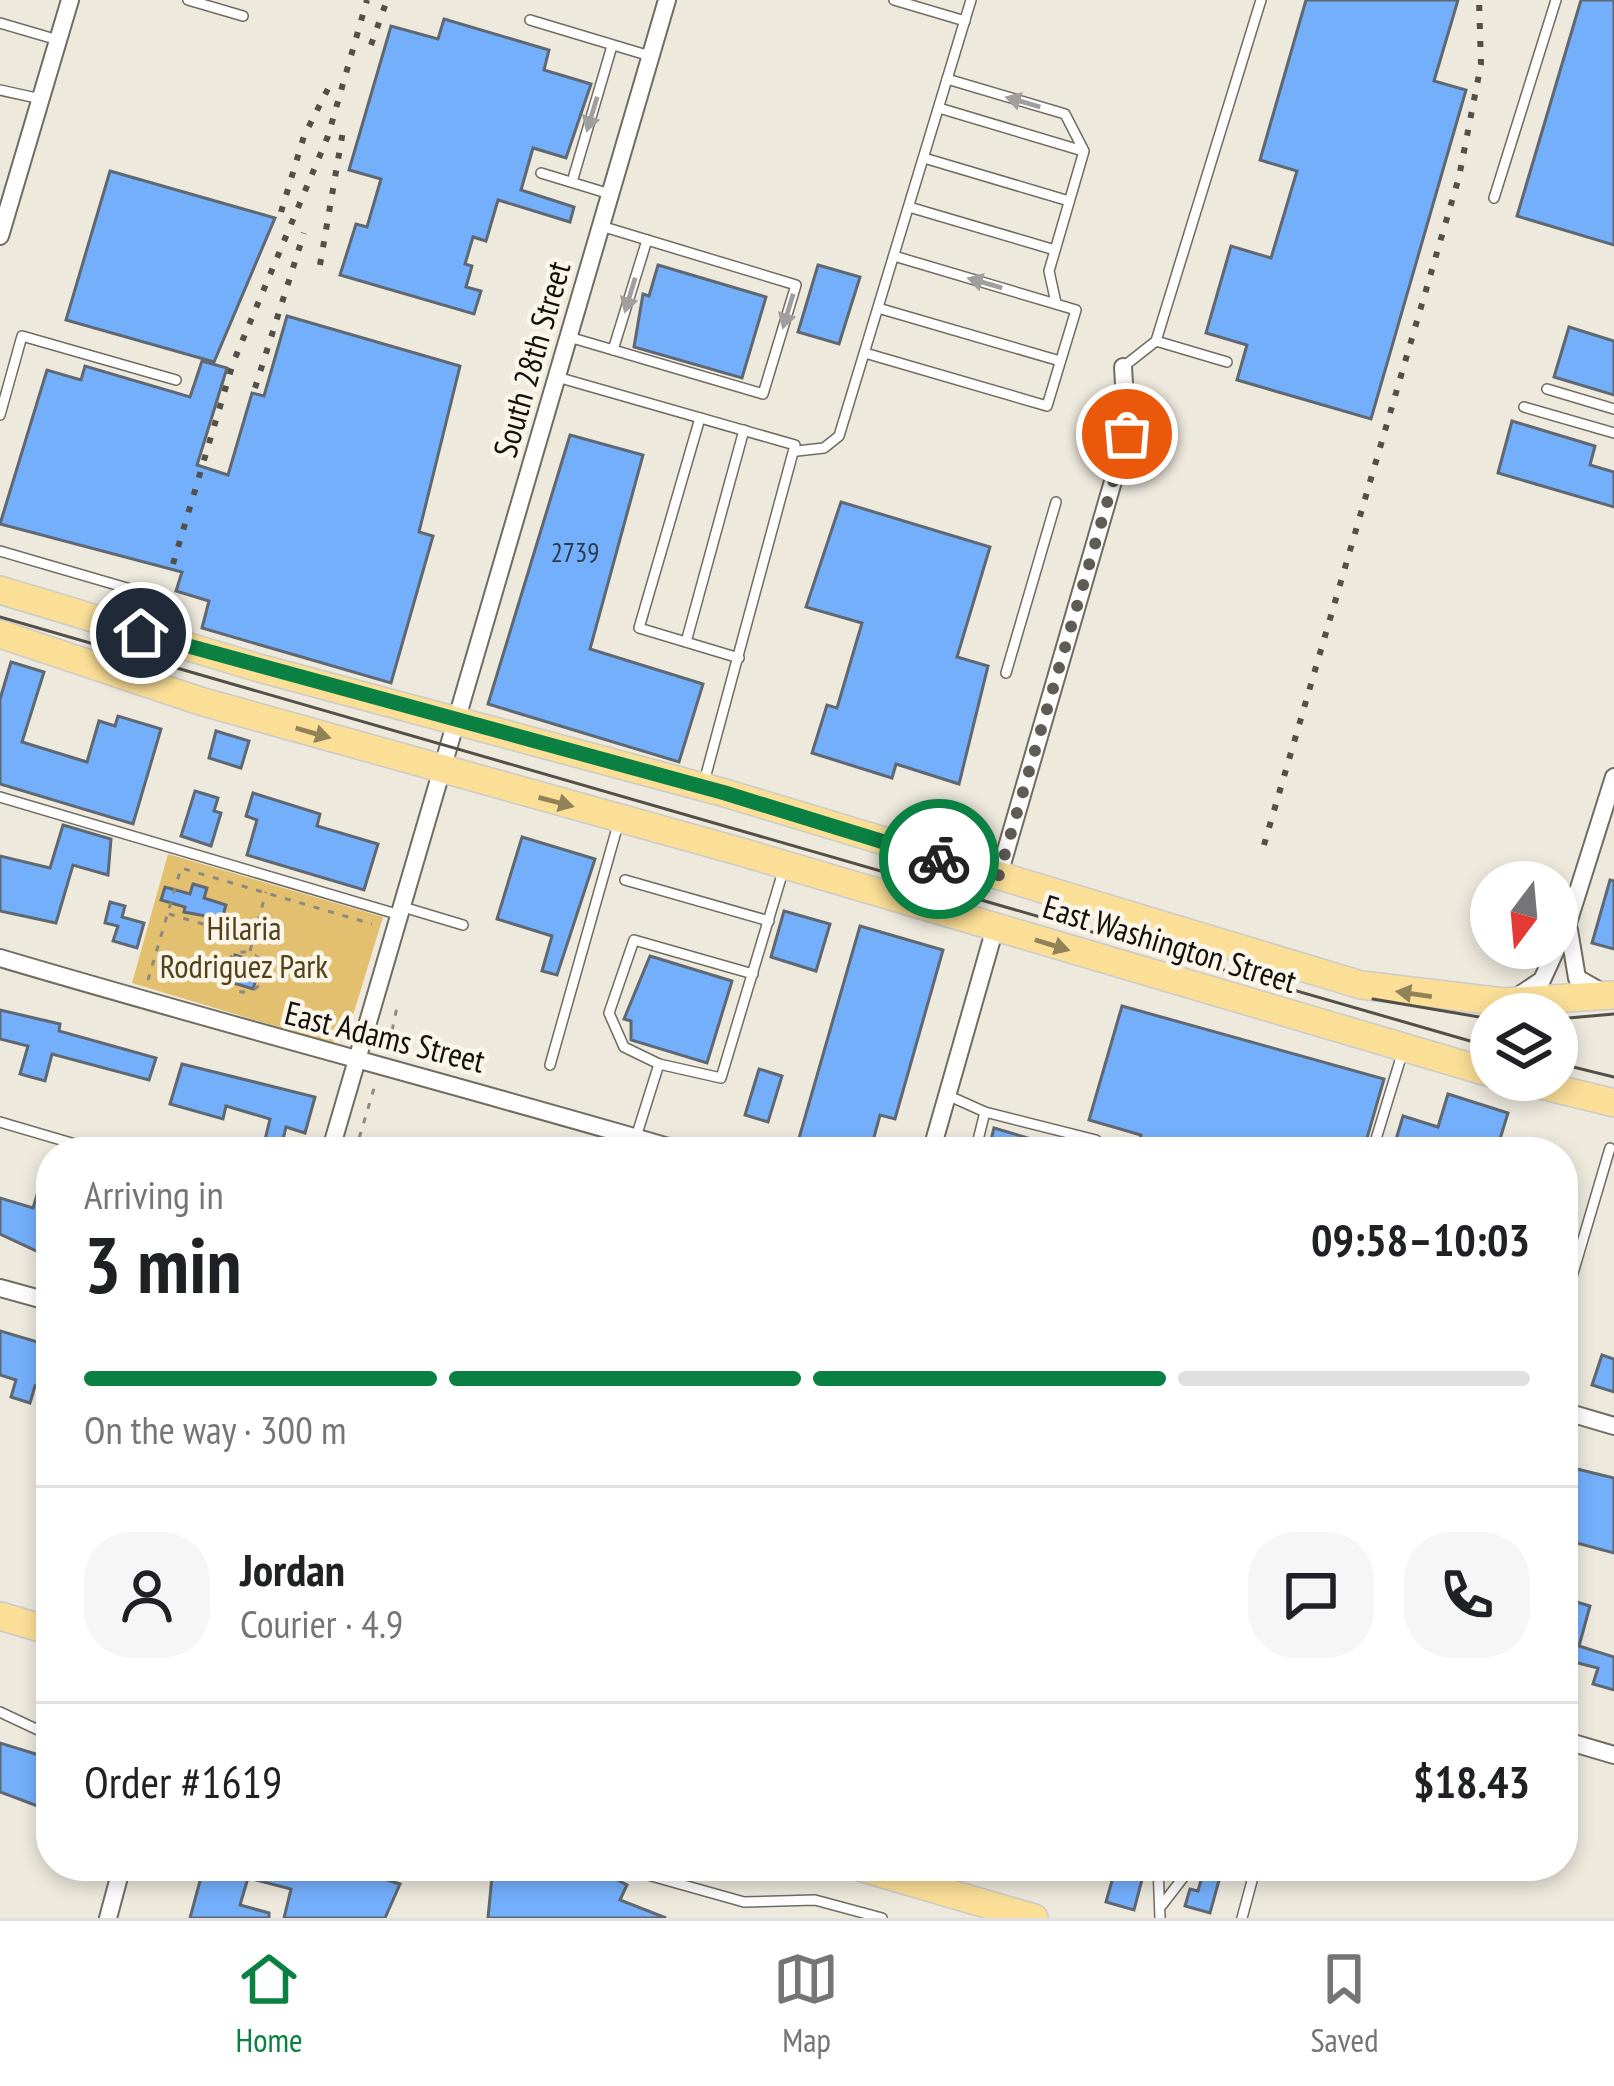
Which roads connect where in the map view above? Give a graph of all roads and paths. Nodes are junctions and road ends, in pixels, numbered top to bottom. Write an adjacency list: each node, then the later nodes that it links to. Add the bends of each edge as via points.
1 (70, 0): 12 (street)
2 (188, 0): 8 (lane)
3 (666, 0): 14 (street, South 28th Street)
4 (894, 0): 10 (lane)
5 (971, 0): 10 (lane)
6 (1261, 0): 36 (lane)
7 (1556, 0): 24 (lane)
8 (243, 16)
9 (530, 20): 13 (lane)
10 (965, 21): 15 (lane)
11 (0, 23): 12 (lane)
12 (58, 40): 17 (street)
13 (612, 46): 14 (lane); 22 (lane, one-way to 22)
14 (650, 56): 23 (street, South 28th Street)
15 (947, 79): 18 (lane); 19 (lane, one-way to 15, via 1065,114)
16 (0, 90): 17 (lane)
17 (41, 99): 27 (street)
18 (938, 108): 19 (lane); 20 (lane)
19 (1084, 151): 25 (lane)
20 (923, 158): 25 (lane); 26 (lane)
21 (541, 173): 22 (lane)
22 (572, 182): 23 (lane)
23 (610, 194): 28 (street, South 28th Street)
24 (1494, 198)
25 (1070, 201): 31 (lane)
26 (909, 207): 31 (lane); 32 (lane)
27 (3, 212): 29 (street)
28 (601, 226): 30 (lane); 35 (street, South 28th Street)
29 (0, 236)
30 (646, 240): 37 (lane, one-way to 37); 37 (lane, one-way to 37, via 796,285 763,394)
31 (1055, 250): 33 (lane, via 1049,271)
32 (893, 256): 33 (lane, one-way to 32); 34 (lane)
33 (1056, 303): 39 (lane, via 1076,310)
34 (878, 308): 38 (lane); 39 (lane)
35 (569, 337): 37 (lane); 42 (street, South 28th Street)
36 (1156, 341): 40 (lane); 41 (lane)
37 (613, 350)
38 (865, 353): 39 (lane, via 1047,406); 51 (lane, via 839,436 824,448)
39 (1060, 361)
40 (1227, 362)
41 (1123, 367): 67 (street, via 1127,434)
42 (557, 376): 48 (lane); 60 (street, South 28th Street)
43 (176, 380): 47 (lane, via 22,336)
44 (1546, 389): 46 (lane)
45 (1524, 407): 50 (lane)
46 (1614, 409)
47 (0, 415)
48 (700, 418): 49 (lane); 57 (lane, via 639,628)
49 (744, 430): 51 (lane); 57 (lane)
50 (1614, 434)
51 (797, 451): 58 (lane)
52 (1056, 502): 59 (lane)
53 (0, 551): 55 (lane, via 151,595)
54 (0, 590): 55 (main road, East Washington Street)
55 (141, 633): 60 (main road, East Washington Street)
56 (0, 634): 61 (main road, East Washington Street, one-way to 61)
57 (686, 642): 58 (lane)
58 (740, 658): 63 (lane)
59 (1006, 673)
60 (456, 727): 61 (street, South 28th Street); 63 (main road, East Washington Street)
61 (443, 770): 65 (main road, East Washington Street, one-way to 65); 71 (street, South 28th Street)
62 (1614, 777): 69 (street)
63 (702, 787): 67 (main road, East Washington Street)
64 (0, 797): 71 (lane)
65 (619, 819): 66 (main road, East Washington Street); 95 (lane)
66 (785, 865): 73 (lane); 76 (main road, East Washington Street)
67 (998, 878): 88 (main road, East Washington Street, one-way to 67, via 1396,992)
68 (626, 880): 73 (lane)
69 (1578, 891)
70 (266, 892): 72 (path, via 181,868); 74 (path); 77 (path)
71 (402, 912): 75 (lane); 93 (street, South 28th Street)
72 (167, 914): 77 (path); 83 (path)
73 (769, 921): 82 (lane)
74 (372, 923)
75 (463, 925)
76 (995, 928): 92 (main road, East Washington Street, one-way to 92); 98 (street)
77 (254, 938): 78 (path)
78 (249, 953): 84 (path, via 235,954 224,970); 84 (path, via 263,965 263,978)
79 (0, 958): 93 (street, East Adams Street)
80 (1547, 969): 85 (street)
81 (1576, 969): 86 (street, via 1577,978)
82 (753, 974): 94 (lane, via 722,1078); 94 (lane, via 634,940 609,1013 624,1047)
83 (148, 980)
84 (238, 991): 89 (path)
85 (1521, 993)
86 (1613, 995): 87 (main road, East Washington Street)
87 (1578, 998)
88 (1470, 1000)
89 (234, 1005)
90 (397, 1007): 91 (path)
91 (388, 1045)
92 (1403, 1049): 96 (main road, East Washington Street); 108 (lane)
93 (358, 1058): 102 (street, South 28th Street); 104 (street, East Adams Street)
94 (659, 1064): 104 (lane)
95 (550, 1065)
96 (1470, 1067)
97 (375, 1085): 103 (path)
98 (947, 1095): 99 (lane); 105 (street)
99 (985, 1112): 106 (lane); 107 (lane)
100 (0, 1122): 101 (lane)
101 (51, 1137)
102 (334, 1137)
103 (359, 1137)
104 (636, 1137)
105 (935, 1137)
106 (979, 1137)
107 (1088, 1137)
108 (1377, 1137)
109 (1610, 1148): 110 (lane)
110 (1578, 1256)
111 (0, 1288): 112 (street)
112 (36, 1298)
113 (1578, 1415): 114 (street)
114 (1614, 1426)
115 (0, 1616): 116 (main road)
116 (36, 1627)
117 (0, 1712): 118 (lane)
118 (36, 1729)
119 (1578, 1744): 120 (street)
120 (1614, 1755)
121 (118, 1881): 128 (street)
122 (669, 1881): 129 (lane, via 744,1902 815,1900)
123 (907, 1881): 130 (main road)
124 (1160, 1881): 127 (lane)
125 (1179, 1881): 127 (lane)
126 (1252, 1881): 132 (lane)
127 (1162, 1905): 131 (lane)
128 (108, 1918)
129 (882, 1918)
130 (1034, 1918)
131 (1160, 1918)
132 (1242, 1918)

